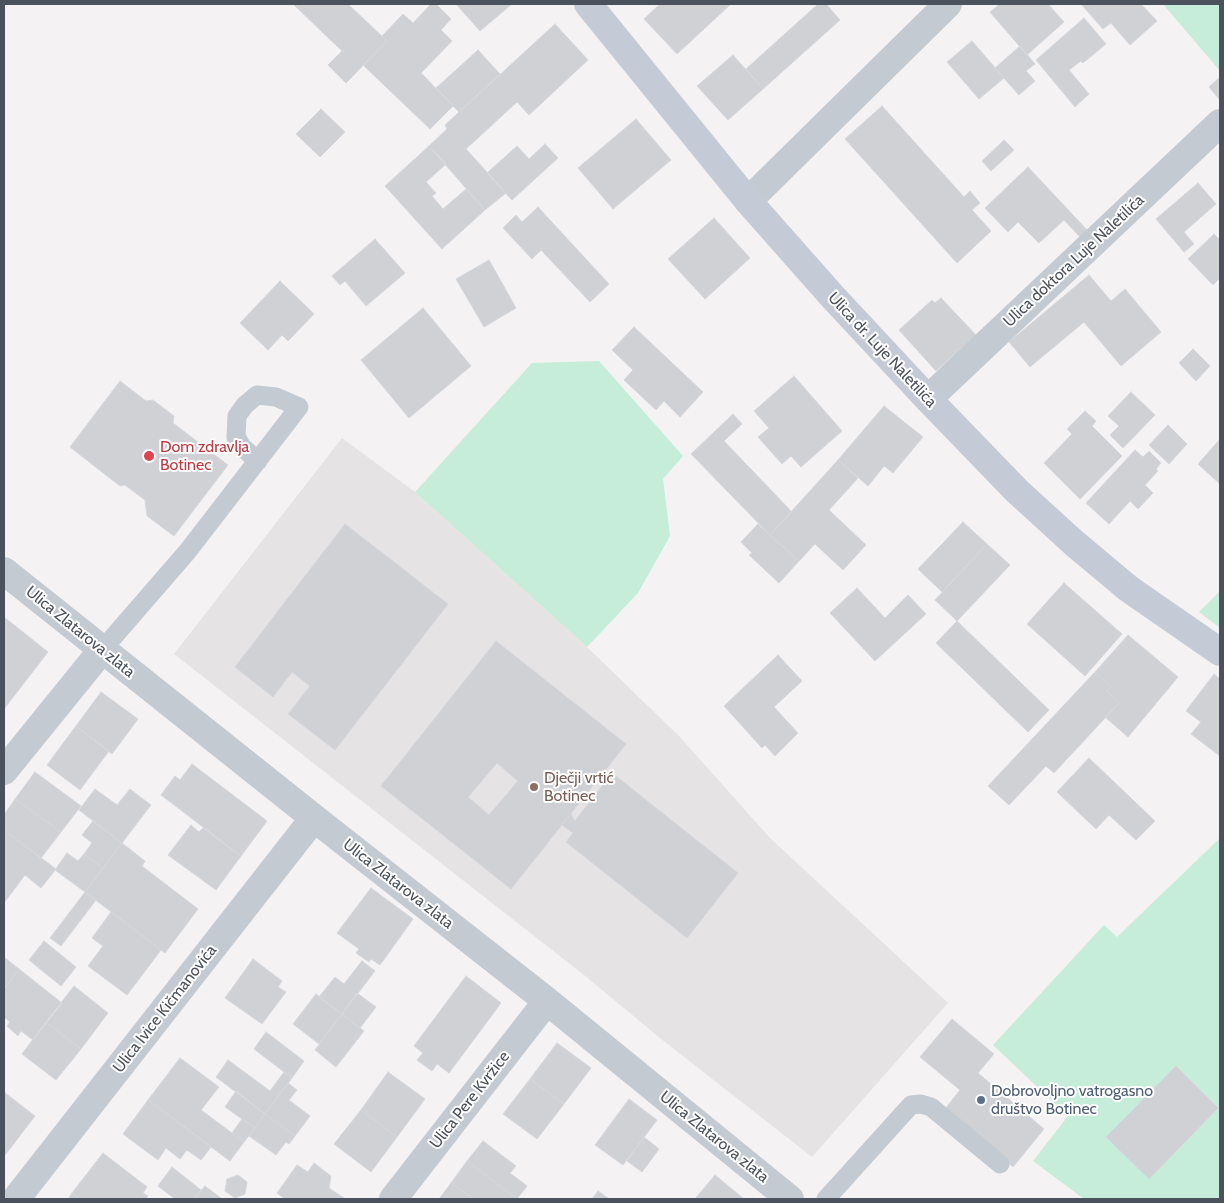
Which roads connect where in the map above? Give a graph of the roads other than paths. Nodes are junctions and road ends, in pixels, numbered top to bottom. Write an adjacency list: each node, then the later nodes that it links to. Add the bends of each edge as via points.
1 (588, 4): 4 (street, Ulica dr. Luje Naletilića)
2 (948, 4): 4 (street)
3 (1220, 123): 5 (street, Ulica doktora Luje Naletilića)
4 (748, 201): 5 (street, Ulica dr. Luje Naletilića)
5 (928, 399): 9 (street, Ulica dr. Luje Naletilića, via 1074,543 1128,589)
6 (258, 461): 8 (lane, via 187,552)
7 (4, 571): 8 (street, Ulica Zlatarova zlata)
8 (102, 650): 10 (street); 11 (street, Ulica Zlatarova zlata)
9 (1220, 652)
10 (4, 771)
11 (314, 818): 12 (street, Ulica Zlatarova zlata); 14 (street, Ulica Ivice Kičmanovića)
12 (547, 1001): 15 (street, Ulica Pere Kvržice); 16 (street, Ulica Zlatarova zlata)
13 (1000, 1164): 17 (lane, via 931,1107 911,1105)
14 (16, 1199)
15 (393, 1199)
16 (790, 1199)
17 (826, 1199)

